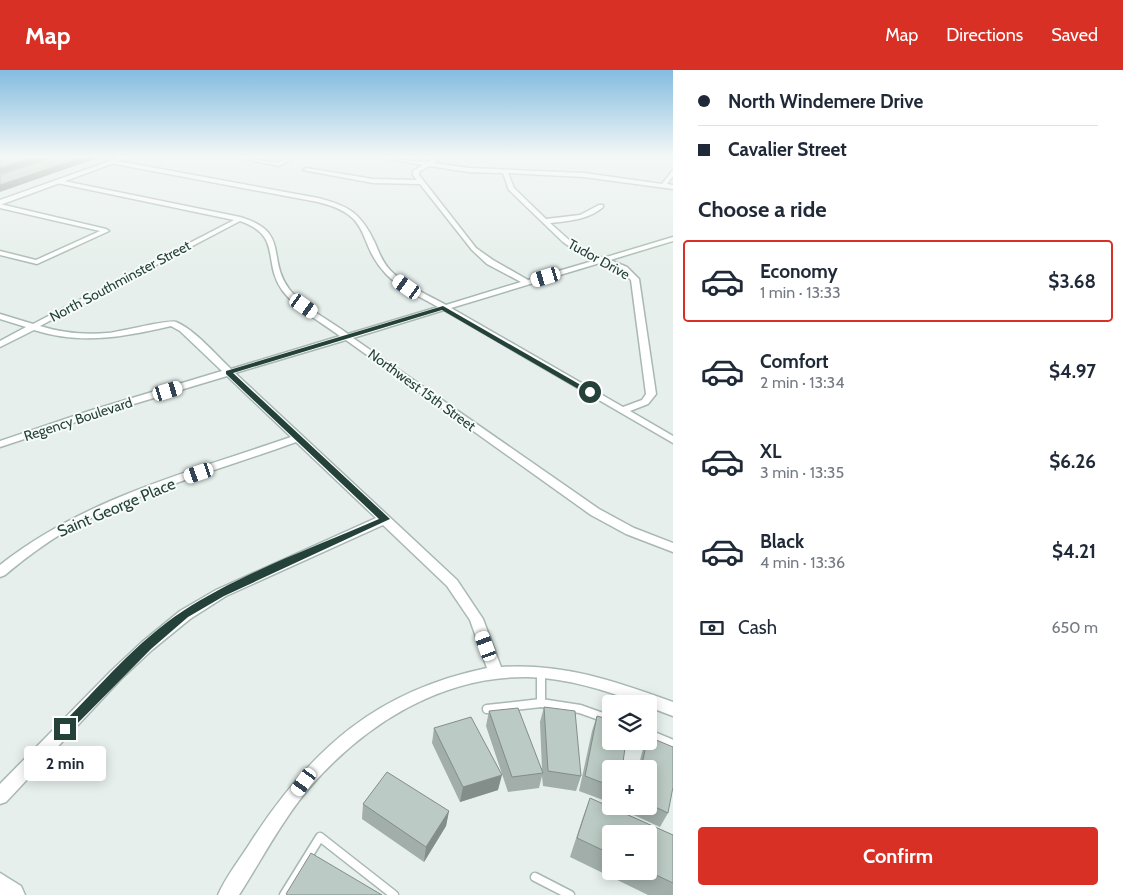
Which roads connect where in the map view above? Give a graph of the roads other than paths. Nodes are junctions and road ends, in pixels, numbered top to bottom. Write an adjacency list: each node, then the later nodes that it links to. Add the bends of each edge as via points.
1 (26, 194): 6 (main road)
2 (121, 194): 8 (street, Northwest 15th Street)
3 (288, 194): 14 (street, via 341,207 357,218 388,273)
4 (431, 194): 13 (street, via 474,249)
5 (517, 194): 9 (street, Tudor Drive)
6 (0, 205): 11 (street, via 106,231 37,262)
7 (601, 206): 9 (street, via 567,219)
8 (240, 218): 16 (street, North Southminster Street); 17 (street, Northwest 15th Street, via 269,233 278,275 287,291)
9 (544, 221): 12 (street, Tudor Drive, via 570,244)
10 (673, 239): 12 (street, Regency Boulevard)
11 (0, 253)
12 (602, 260): 13 (street, Regency Boulevard); 20 (street, Tudor Drive, via 624,269 635,279 648,366 650,398)
13 (528, 283): 14 (street, Regency Boulevard)
14 (443, 308): 17 (street, Regency Boulevard); 20 (street)
15 (0, 316): 16 (street)
16 (34, 326): 18 (street, North Southminster Street); 19 (street, via 61,334 93,337 172,323 184,329)
17 (347, 336): 19 (street, Regency Boulevard); 25 (street, Northwest 15th Street, via 595,512 630,531)
18 (0, 344)
19 (229, 372): 21 (street); 23 (street, Regency Boulevard)
20 (622, 411): 22 (street)
21 (297, 438): 24 (street); 26 (street, Saint George Place, via 161,486 88,516 39,542)
22 (673, 440)
23 (0, 444)
24 (385, 519): 28 (street, via 460,594 476,619); 37 (street, via 220,593 185,615 128,664)
25 (673, 548)
26 (0, 572)
27 (541, 672): 28 (street); 29 (street, via 590,680); 30 (lane)
28 (496, 673): 41 (street, via 466,677 420,692 399,702 350,739 304,782)
29 (633, 695)
30 (541, 703): 32 (lane); 34 (lane, via 580,709)
31 (657, 703): 33 (street)
32 (487, 709)
33 (673, 709)
34 (602, 717)
35 (657, 737): 36 (lane)
36 (673, 744)
37 (0, 796)
38 (535, 877): 44 (lane)
39 (0, 886): 40 (main road)
40 (12, 895)
41 (228, 895)
42 (284, 895): 43 (lane, via 320,837)
43 (394, 895)
44 (570, 895)

